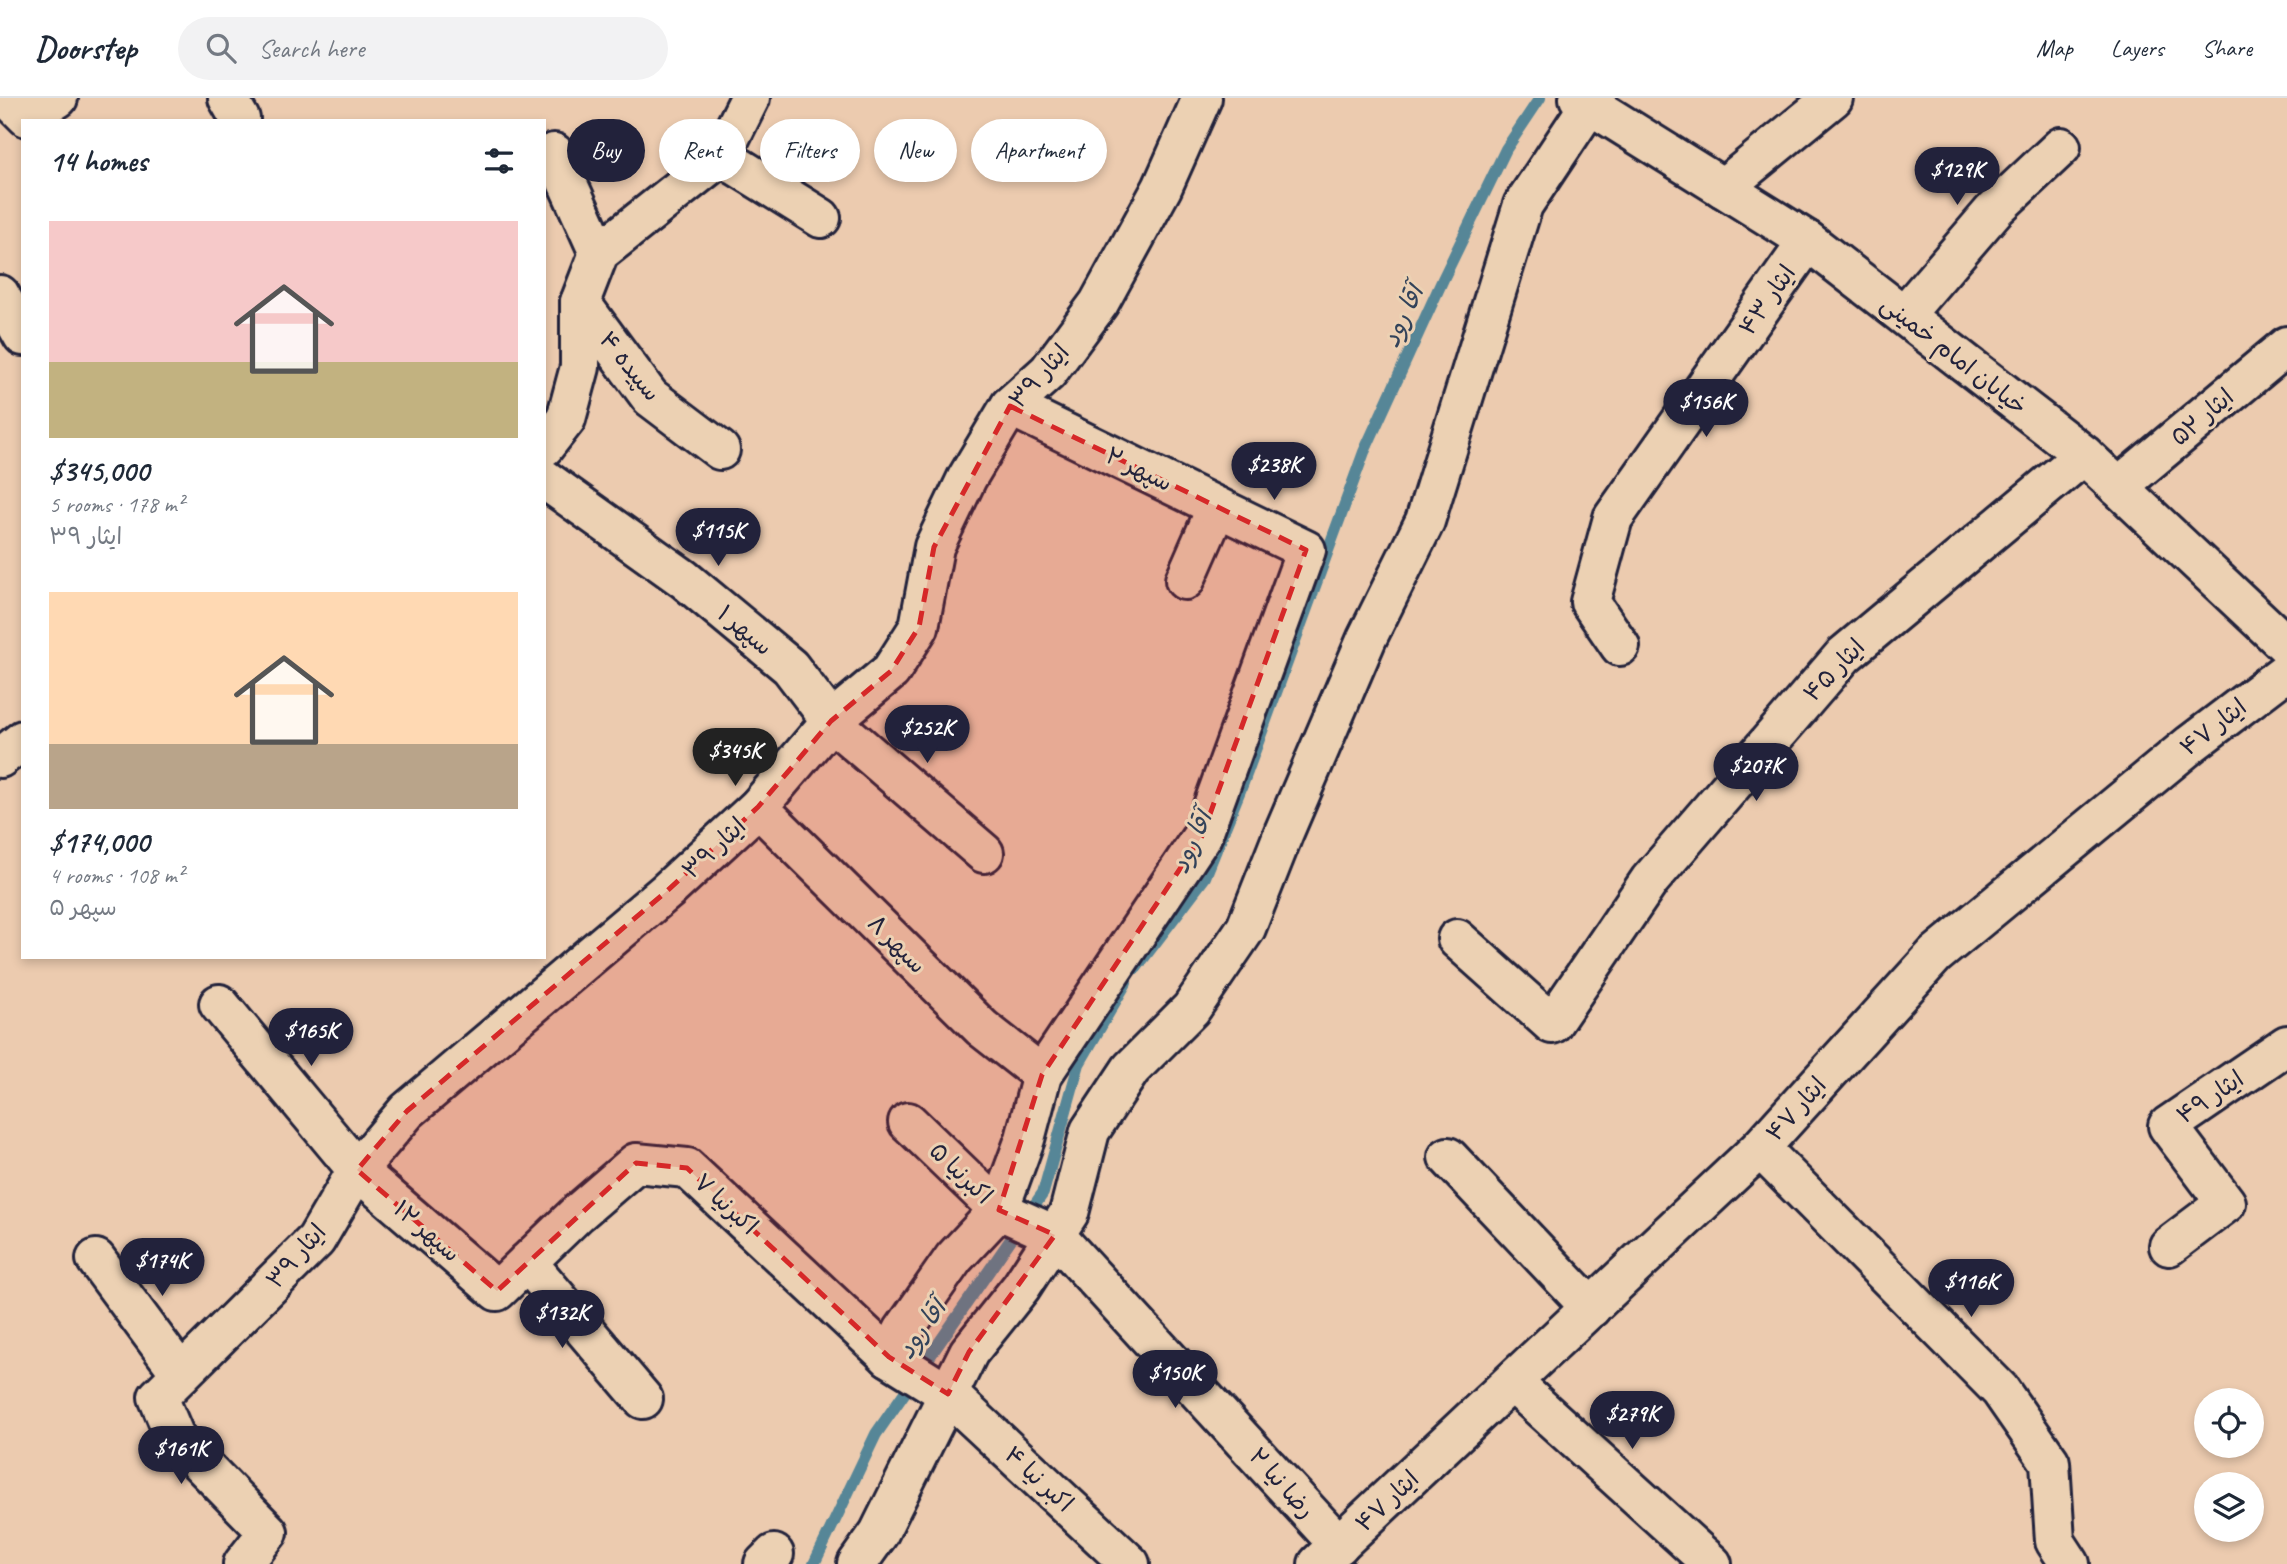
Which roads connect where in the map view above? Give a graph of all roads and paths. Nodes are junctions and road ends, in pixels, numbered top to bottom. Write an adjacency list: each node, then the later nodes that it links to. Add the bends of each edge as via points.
1 (8, 98): 2 (street, via 27,117)
2 (58, 98)
3 (750, 98): 7 (street)
4 (1202, 98): 21 (street, ایثار ۳۹, via 1162,188 1099,303 1048,372)
5 (1833, 98): 12 (street)
6 (1584, 101): 12 (street, خیابان امام خمینی); 46 (street, via 1523,205 1425,522 1367,638 1246,928 1191,1009 1131,1069 1090,1131 1069,1213)
7 (740, 119)
8 (2061, 147): 18 (street, via 1995,209)
9 (546, 156): 15 (street, via 554,153)
10 (746, 172): 13 (street)
11 (688, 182): 15 (street)
12 (1723, 188): 14 (street, خیابان امام خمینی)
13 (821, 218)
14 (1808, 241): 18 (street, خیابان امام خمینی); 29 (street, ایثار ۴۳, via 1613,518 1590,602)
15 (599, 253): 17 (street)
16 (0, 295): 19 (street)
17 (580, 302): 22 (street, via 580,367 566,419); 23 (street, سپیده ۴, via 650,397)
18 (1904, 315): 24 (street, خیابان امام خمینی)
19 (21, 332)
20 (2281, 362): 26 (street, ایثار ۵۲)
21 (1010, 406): 27 (street, سپهر ۲); 32 (street, ایثار ۳۹, via 967,478 934,547 919,627 891,671)
22 (546, 444)
23 (720, 450)
24 (2084, 455): 26 (street, خیابان امام خمینی); 37 (street, ایثار ۴۵, via 1844,655 1650,880 1552,1024)
25 (546, 480): 32 (street, سپهر ۱, via 684,579 790,667)
26 (2118, 487): 30 (street, خیابان امام خمینی)
27 (1217, 507): 28 (street); 40 (street, سپهر ۲, via 1306,550 1202,836)
28 (1185, 580)
29 (1620, 646)
30 (2287, 646)
31 (2287, 671): 42 (street, ایثار ۴۷, via 1935,955)
32 (831, 721): 35 (street, ایثار ۳۹); 36 (street, سپهر ۱)
33 (21, 742): 34 (street)
34 (0, 758)
35 (758, 807): 40 (street, سپهر ۸, via 982,1028); 44 (street, ایثار ۳۹, via 667,891 407,1111)
36 (984, 853)
37 (1457, 939)
38 (219, 1004): 44 (street, سپهر ۱۲)
39 (2287, 1045): 47 (street, ایثار ۴۹, via 2168,1126 2227,1203)
40 (1042, 1075): 45 (street)
41 (908, 1122): 45 (street, اکبرنیا ۵)
42 (1760, 1148): 51 (street, ایثار ۴۷); 62 (street, via 2000,1390 2050,1462 2055,1541)
43 (1448, 1157): 51 (street)
44 (357, 1170): 50 (street, سپهر ۱۲); 54 (street, ایثار ۳۹, via 316,1240)
45 (999, 1210): 46 (street, اکبرنیا ۵); 52 (street, via 954,1258)
46 (1055, 1235): 55 (street, via 969,1352); 57 (street, رضا نیا ۲)
47 (2169, 1247)
48 (96, 1259): 54 (street)
49 (527, 1262): 50 (street, اکبرنیا ۷); 52 (street, اکبرنیا ۷, via 636,1163 687,1168); 56 (street)
50 (497, 1292)
51 (1591, 1308): 53 (street, ایثار ۴۷)
52 (889, 1357): 55 (street, اکبرنیا ۷)
53 (1513, 1383): 57 (street, ایثار ۴۷); 61 (street)
54 (170, 1385): 58 (street, via 174,1437 268,1532)
55 (948, 1394): 59 (street, via 879,1534); 60 (street, اکبر نیا ۴)
56 (643, 1399)
57 (1329, 1555)
58 (243, 1564)
59 (857, 1564)
60 (1130, 1564)
61 (1712, 1564)
62 (2070, 1564)

